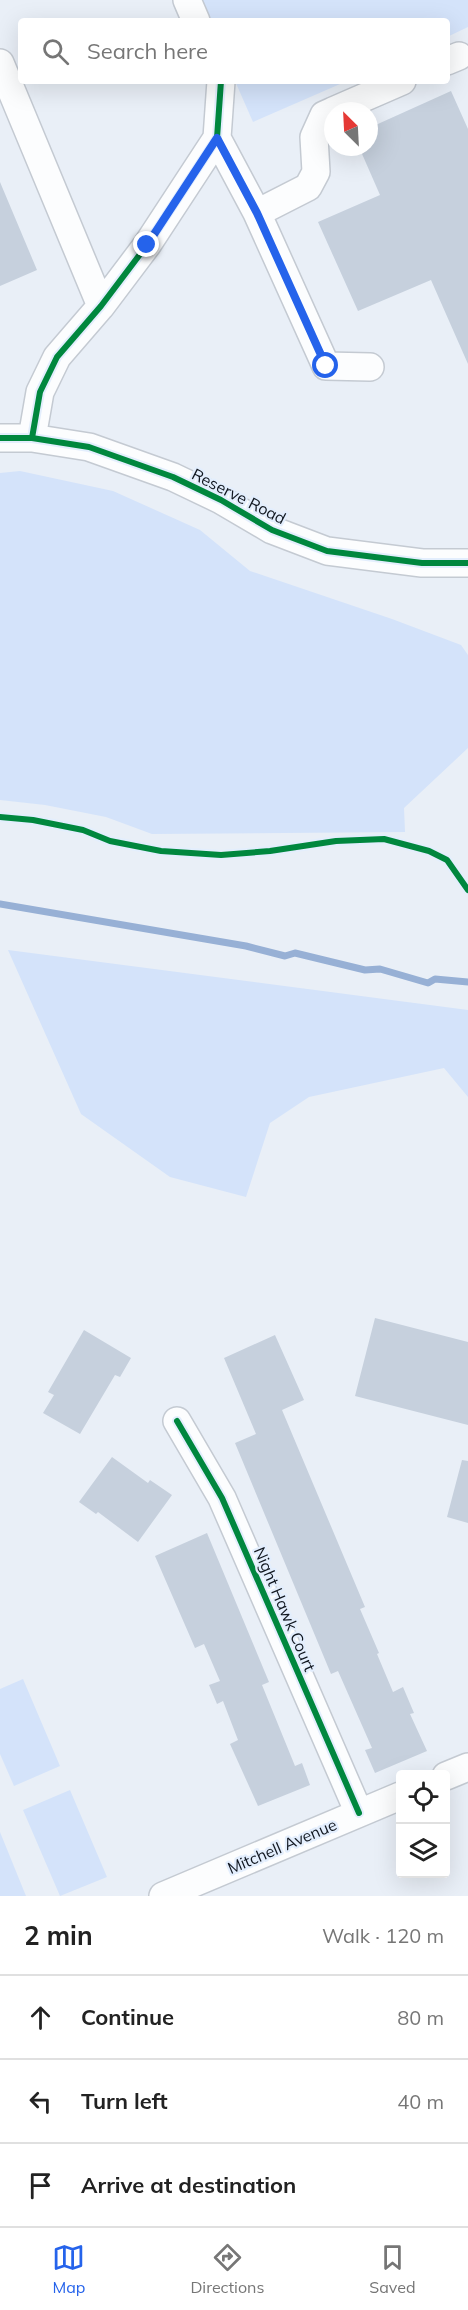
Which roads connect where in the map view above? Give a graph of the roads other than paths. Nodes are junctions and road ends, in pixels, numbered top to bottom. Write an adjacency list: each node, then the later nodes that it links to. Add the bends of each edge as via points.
1 (187, 0): 2 (street)
2 (195, 18)
3 (0, 63): 10 (street)
4 (221, 84): 8 (street)
5 (395, 84): 6 (street)
6 (354, 102)
7 (324, 115): 9 (street, via 314,137 316,172 308,187)
8 (217, 138): 9 (street); 10 (street, via 147,245)
9 (257, 213): 11 (street, via 326,366)
10 (101, 306): 13 (street, via 57,357 40,392)
11 (370, 367)
12 (0, 438): 13 (street, Reserve Road)
13 (33, 438): 14 (street, Reserve Road, via 89,447 173,477 272,530 327,551 422,563)
14 (468, 563)
15 (177, 1421): 19 (street, Night Hawk Court, via 222,1498)
16 (468, 1767): 17 (street)
17 (450, 1774)
18 (396, 1798): 19 (street, Mitchell Avenue)
19 (359, 1813): 20 (street, Mitchell Avenue)
20 (163, 1896)

